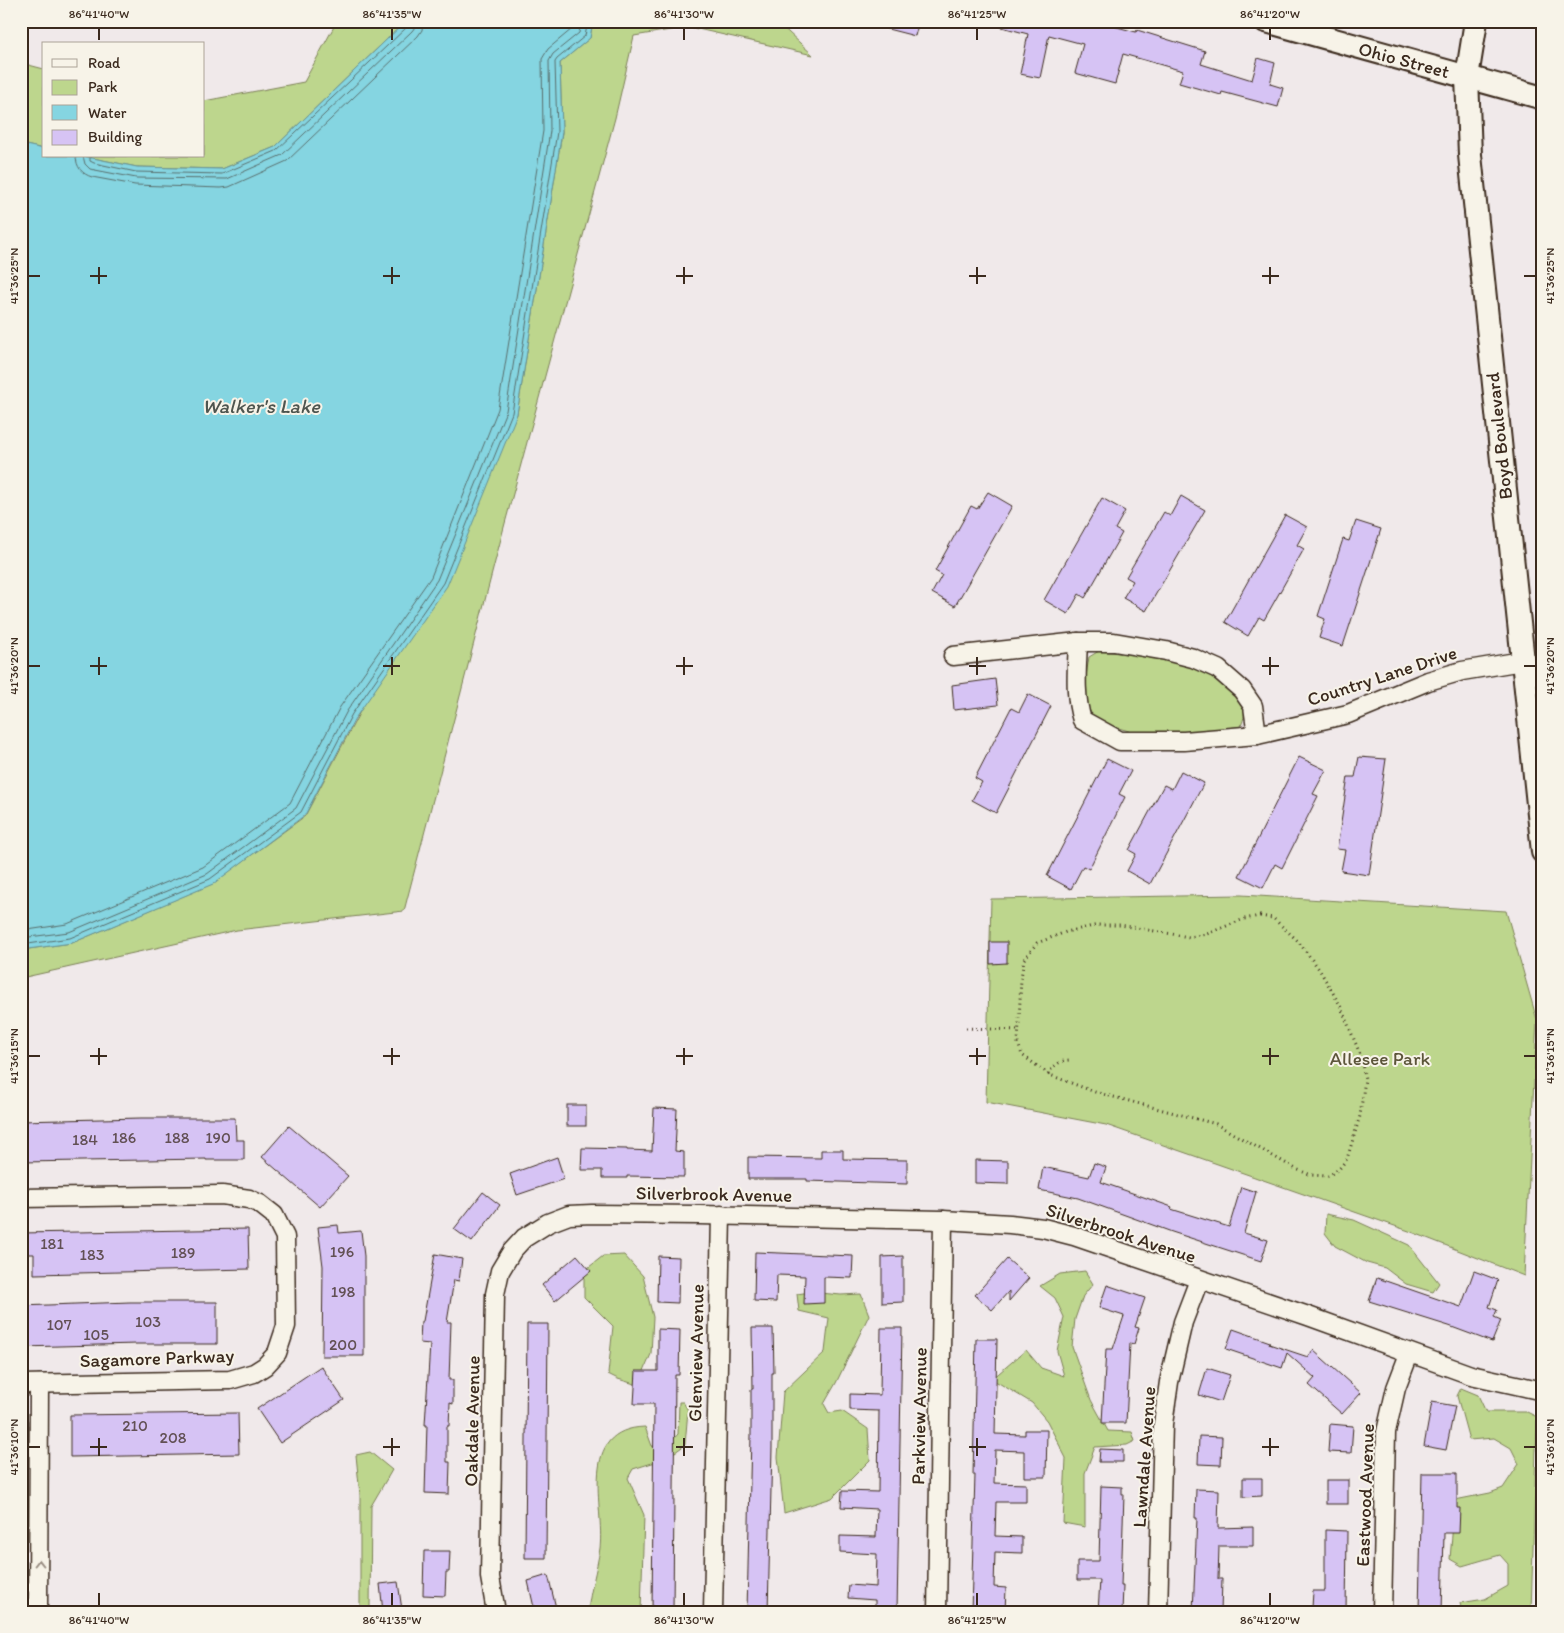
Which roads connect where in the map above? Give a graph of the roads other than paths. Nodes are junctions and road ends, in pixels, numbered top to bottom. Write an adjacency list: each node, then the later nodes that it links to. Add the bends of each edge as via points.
1 (1266, 21): 3 (street, Ohio Street)
2 (1476, 21): 3 (street, Boyd Boulevard)
3 (1467, 77): 4 (street, Ohio Street); 7 (street, Boyd Boulevard, via 1470,155)
4 (1543, 98)
5 (1078, 642): 6 (street); 8 (street, via 1114,642 1166,650 1218,669 1242,690 1253,706); 8 (street, Country Lane Drive, via 1077,695 1082,720 1120,741 1184,741)
6 (953, 656)
7 (1522, 661): 8 (street, Country Lane Drive, via 1462,671 1428,681 1348,714); 9 (street, Boyd Boulevard)
8 (1257, 735)
9 (1543, 852)
10 (21, 1198): 17 (street, Sagamore Parkway, via 222,1195 260,1204 274,1215 285,1237 286,1326 277,1353 254,1373 230,1380)
11 (720, 1215): 12 (street, Silverbrook Avenue); 13 (street, Silverbrook Avenue, via 570,1215 548,1223); 22 (street, Glenview Avenue)
12 (944, 1220): 14 (street, Silverbrook Avenue, via 1043,1228); 23 (street, Parkview Avenue)
13 (524, 1238): 21 (street, Oakdale Avenue, via 500,1271 495,1294 490,1577)
14 (1199, 1280): 15 (street, Silverbrook Avenue); 24 (street, Lawndale Avenue, via 1183,1322 1163,1424)
15 (1409, 1354): 18 (street, Silverbrook Avenue, via 1471,1375); 25 (street, Eastwood Avenue, via 1396,1388 1386,1432)
16 (21, 1384): 17 (street, Sagamore Parkway)
17 (39, 1384): 19 (street, one-way to 17)
18 (1543, 1392)
19 (30, 1587): 20 (street)
20 (38, 1612)
21 (496, 1612)
22 (713, 1612)
23 (937, 1612)
24 (1158, 1612)
25 (1382, 1612)

